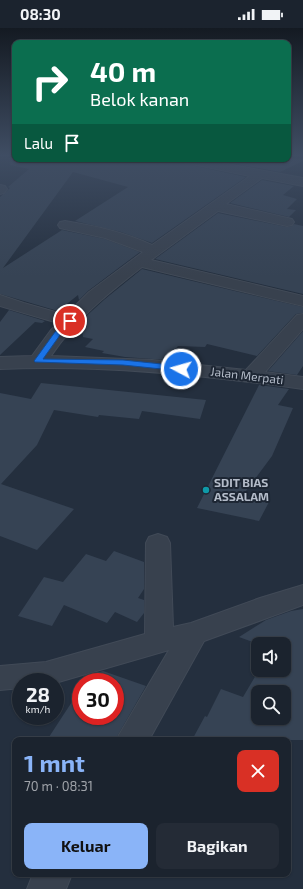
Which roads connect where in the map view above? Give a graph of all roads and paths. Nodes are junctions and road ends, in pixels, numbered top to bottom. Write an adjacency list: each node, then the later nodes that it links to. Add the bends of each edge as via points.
1 (229, 196): 2 (street)
2 (215, 206): 3 (street); 5 (street)
3 (287, 222)
4 (65, 225): 5 (street, via 126,238)
5 (153, 251): 6 (street)
6 (140, 262): 8 (street); 10 (street, via 95,295)
7 (0, 300): 10 (street)
8 (303, 301)
9 (303, 319): 13 (street)
10 (70, 321): 11 (street, via 57,334)
11 (38, 361): 12 (street, Jalan Merpati); 13 (street, Jalan Merpati, via 123,363)
12 (0, 363)
13 (251, 376): 14 (street, Jalan Merpati)
14 (303, 383)
15 (158, 543): 18 (street)
16 (303, 595): 17 (street)
17 (194, 633): 18 (street); 20 (street)
18 (159, 641): 19 (street, via 46,674)
19 (0, 678)
20 (134, 737)
21 (52, 877): 22 (street)
22 (45, 889)

